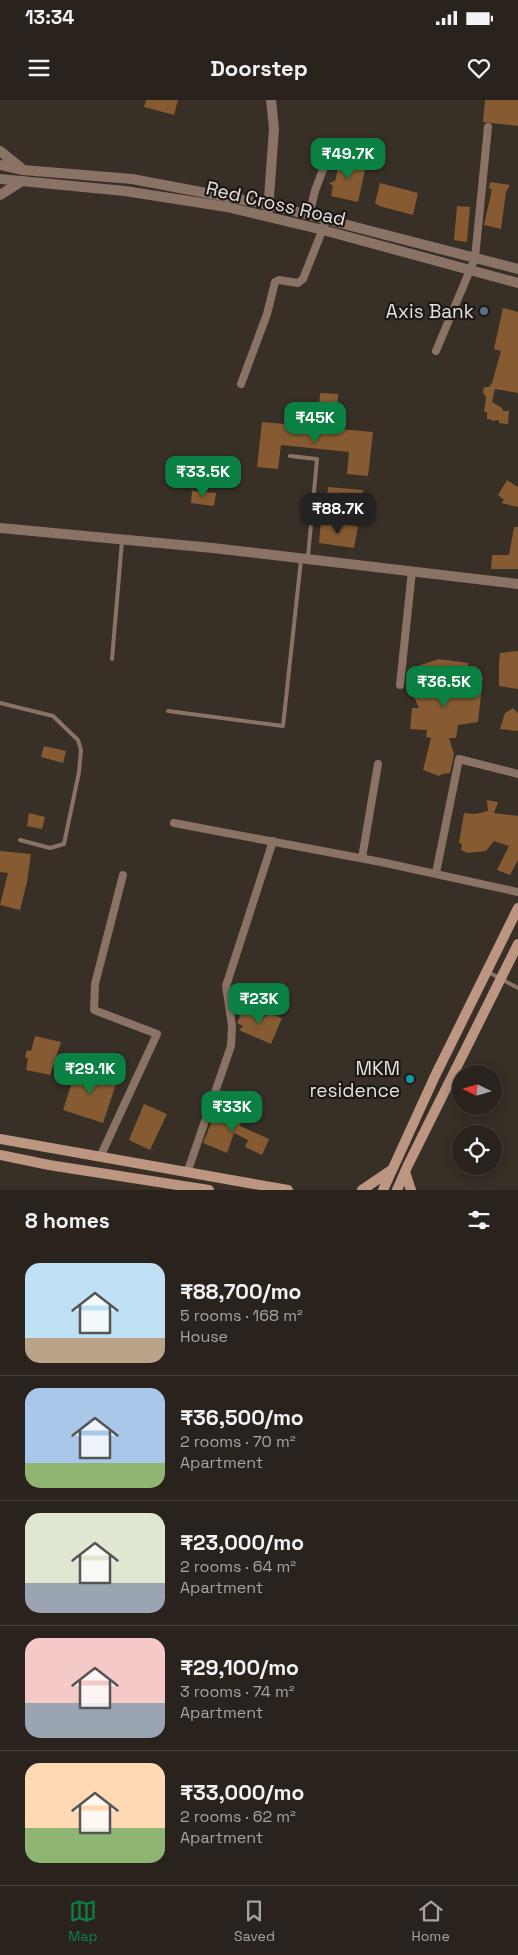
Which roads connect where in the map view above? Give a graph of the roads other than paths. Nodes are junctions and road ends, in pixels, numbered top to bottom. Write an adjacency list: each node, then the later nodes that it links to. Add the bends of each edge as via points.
1 (271, 100): 10 (street, via 274,129)
2 (488, 127): 15 (street)
3 (0, 151): 6 (street)
4 (329, 153): 11 (street)
5 (0, 165): 6 (street, Red Cross Road)
6 (23, 170): 10 (street, Red Cross Road, via 132,180)
7 (0, 179): 8 (street, Red Cross Road)
8 (22, 181): 9 (street); 12 (street, Red Cross Road, via 125,191)
9 (0, 195)
10 (270, 205): 11 (street, Red Cross Road); 12 (street)
11 (305, 214): 13 (street, Red Cross Road)
12 (267, 217): 14 (street, Red Cross Road)
13 (326, 220): 14 (street); 15 (street, Red Cross Road)
14 (323, 230): 17 (street, Red Cross Road); 20 (street, via 303,279 298,284 275,282 267,314)
15 (475, 258): 16 (street, Red Cross Road); 17 (street)
16 (518, 269)
17 (470, 271): 18 (street, Red Cross Road); 19 (street)
18 (518, 283)
19 (436, 351)
20 (241, 384)
21 (290, 456): 24 (lane, via 318,459)
22 (0, 528): 23 (street)
23 (122, 540): 24 (street); 27 (lane)
24 (304, 559): 25 (street); 30 (lane, via 283,726)
25 (412, 572): 26 (street); 28 (street)
26 (518, 584)
27 (112, 659)
28 (400, 685)
29 (0, 703): 34 (lane, via 54,716 78,740 81,750 64,844 50,848)
30 (168, 711)
31 (378, 764): 36 (street)
32 (518, 774): 37 (street, via 459,759)
33 (174, 823): 35 (street)
34 (20, 840)
35 (273, 841): 36 (street); 50 (street, via 226,986 232,1026 231,1046)
36 (362, 858): 37 (street)
37 (436, 873): 39 (street)
38 (123, 875): 47 (street, via 95,984 94,1010 157,1034)
39 (518, 892)
40 (518, 908): 42 (main road)
41 (518, 944): 43 (main road)
42 (488, 972): 43 (lane); 48 (main road)
43 (501, 979): 44 (lane); 49 (main road)
44 (518, 988)
45 (0, 1139): 47 (main road)
46 (0, 1155): 51 (main road)
47 (100, 1158): 50 (main road)
48 (392, 1170): 53 (main road); 54 (main road)
49 (405, 1172): 55 (main road); 56 (main road)
50 (187, 1173): 52 (main road)
51 (209, 1190)
52 (288, 1190)
53 (362, 1190)
54 (383, 1190)
55 (398, 1190)
56 (411, 1190)

